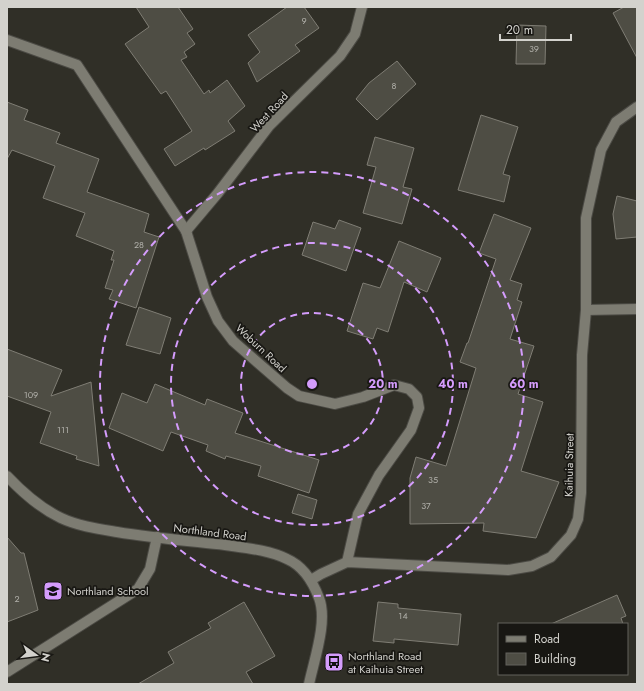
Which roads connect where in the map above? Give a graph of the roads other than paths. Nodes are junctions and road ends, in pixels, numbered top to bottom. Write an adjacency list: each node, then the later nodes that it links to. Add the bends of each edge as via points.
1 (362, 7): 4 (street, West Road, via 355,34 340,56 269,126)
2 (7, 40): 4 (street, Woburn Road, via 77,65)
3 (637, 107): 6 (street, Kaihuia Street, via 616,122 600,150 586,218)
4 (186, 231): 9 (street, Woburn Road, via 207,297 218,321 233,341 287,388 299,396 335,404 394,385 409,389 417,398 419,408 412,430 379,475 358,514)
5 (637, 309): 6 (street)
6 (586, 310): 9 (street, Kaihuia Street, via 582,355 580,504 578,519 561,547 551,557 532,566 508,570)
7 (7, 476): 8 (street, Northland Road, via 42,508 62,519 96,529)
8 (157, 537): 10 (street, Northland Road, via 273,553 301,568); 11 (street, via 150,569 138,589)
9 (346, 562): 10 (street, Kaihuia Street)
10 (311, 580): 12 (street, Northland Road, via 320,599 321,615 320,635)
11 (7, 672)
12 (309, 684)

